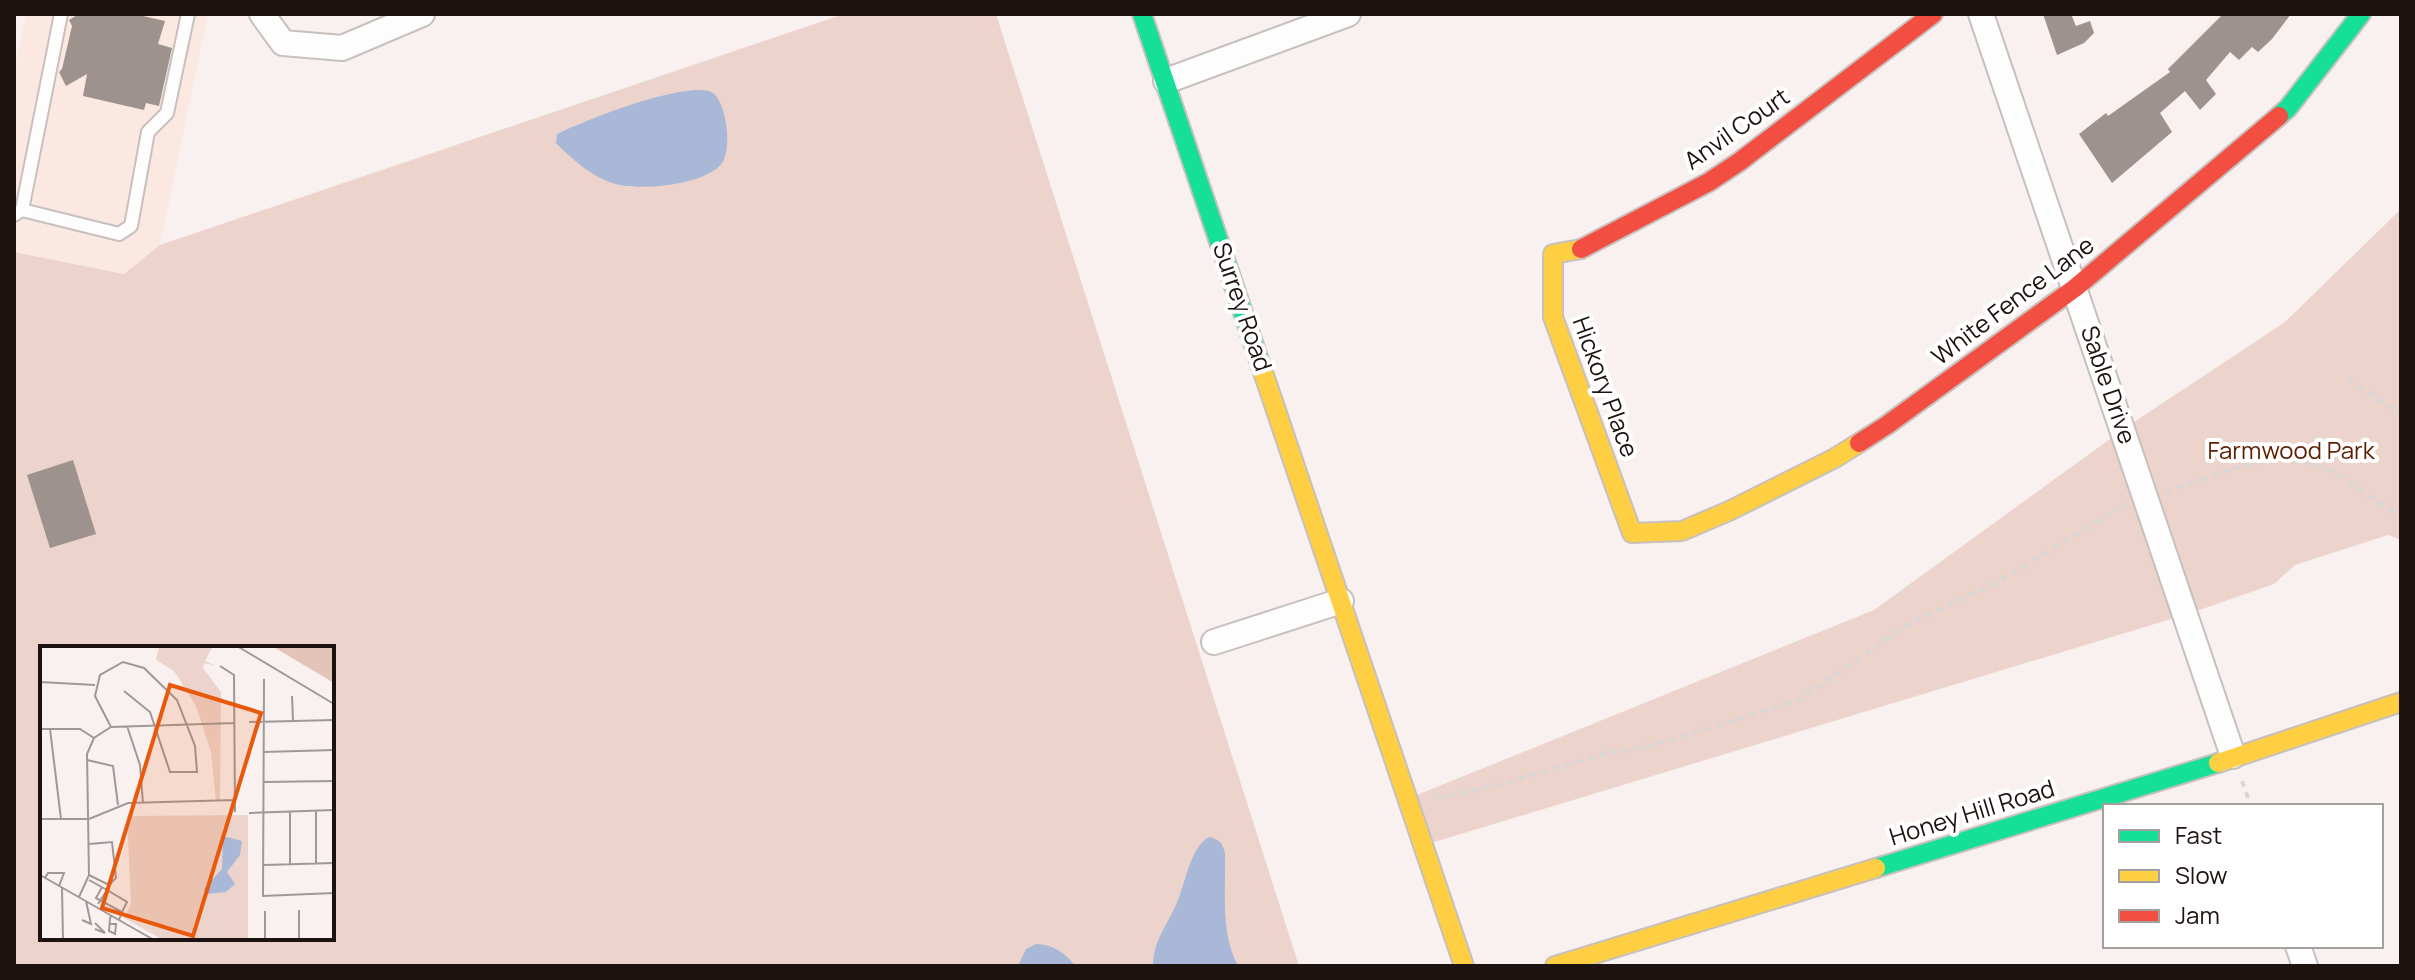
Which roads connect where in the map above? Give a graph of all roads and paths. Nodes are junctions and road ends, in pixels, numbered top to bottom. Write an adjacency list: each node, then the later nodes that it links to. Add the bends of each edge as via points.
1 (61, 14): 11 (lane)
2 (188, 14): 11 (lane, via 167,113 148,132 131,226 119,234)
3 (262, 14): 4 (street, via 283,43 342,48)
4 (422, 14)
5 (1142, 14): 10 (street, Surrey Road)
6 (1348, 14): 10 (street)
7 (1933, 14): 12 (street, Anvil Court, via 1709,182 1580,249)
8 (1981, 14): 13 (street, Sable Drive)
9 (2361, 14): 13 (street, White Fence Lane, via 2288,108)
10 (1166, 81): 20 (street, Surrey Road)
11 (18, 213)
12 (1553, 254): 19 (street, Hickory Place, via 1553,317)
13 (2075, 288): 19 (street, White Fence Lane, via 1835,458 1682,531); 23 (street, Sable Drive)
14 (2348, 379): 15 (path)
15 (2401, 414)
16 (2171, 490): 18 (path, via 2257,462 2305,462 2330,470)
17 (2117, 509): 24 (path, via 1995,584 1910,623 1799,699 1657,744)
18 (2401, 515)
19 (1632, 533)
20 (1341, 601): 21 (street); 25 (street, Surrey Road)
21 (1214, 642)
22 (2401, 702): 23 (street, Honey Hill Road)
23 (2233, 756): 26 (street, Honey Hill Road)
24 (1437, 798)
25 (1464, 966)
26 (1555, 966)

